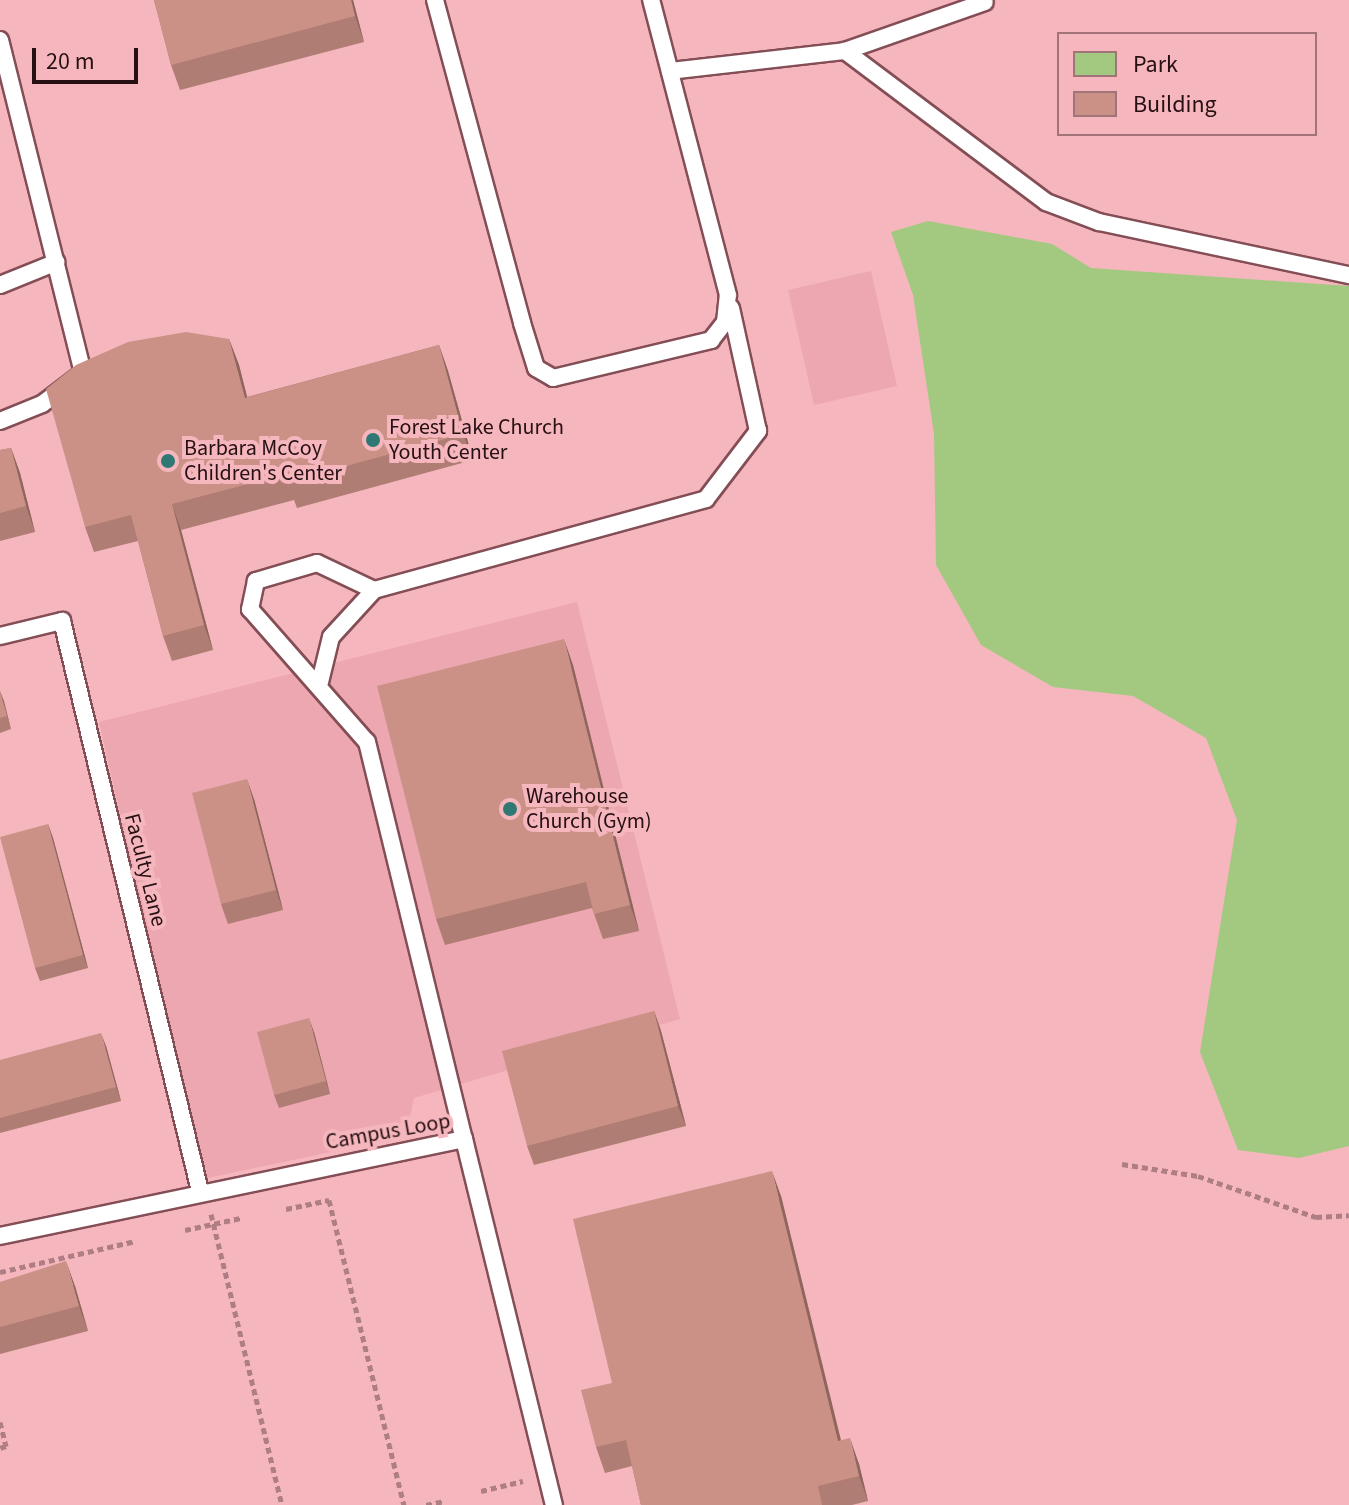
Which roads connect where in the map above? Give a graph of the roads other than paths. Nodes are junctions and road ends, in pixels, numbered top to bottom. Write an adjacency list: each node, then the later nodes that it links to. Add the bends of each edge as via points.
1 (435, 0): 10 (lane, via 536,368 553,378 711,340 725,322)
2 (651, 0): 6 (lane)
3 (985, 2): 5 (lane)
4 (0, 40): 7 (lane)
5 (845, 51): 6 (lane); 8 (lane, via 1046,202 1099,222)
6 (670, 71): 10 (lane)
7 (57, 262): 9 (lane); 11 (lane, via 83,373 42,404)
8 (1349, 275)
9 (0, 285)
10 (728, 295): 12 (lane, via 758,431 706,499)
11 (0, 421)
12 (374, 590): 14 (lane, via 331,637); 14 (lane, via 317,563 256,581 250,609 280,651)
13 (0, 636): 16 (lane, Faculty Lane, via 62,621)
14 (320, 682): 15 (lane, via 367,742)
15 (464, 1139): 16 (lane, Campus Loop); 18 (lane, Campus Loop)
16 (200, 1191): 17 (lane, Campus Loop)
17 (0, 1236)
18 (554, 1505)

